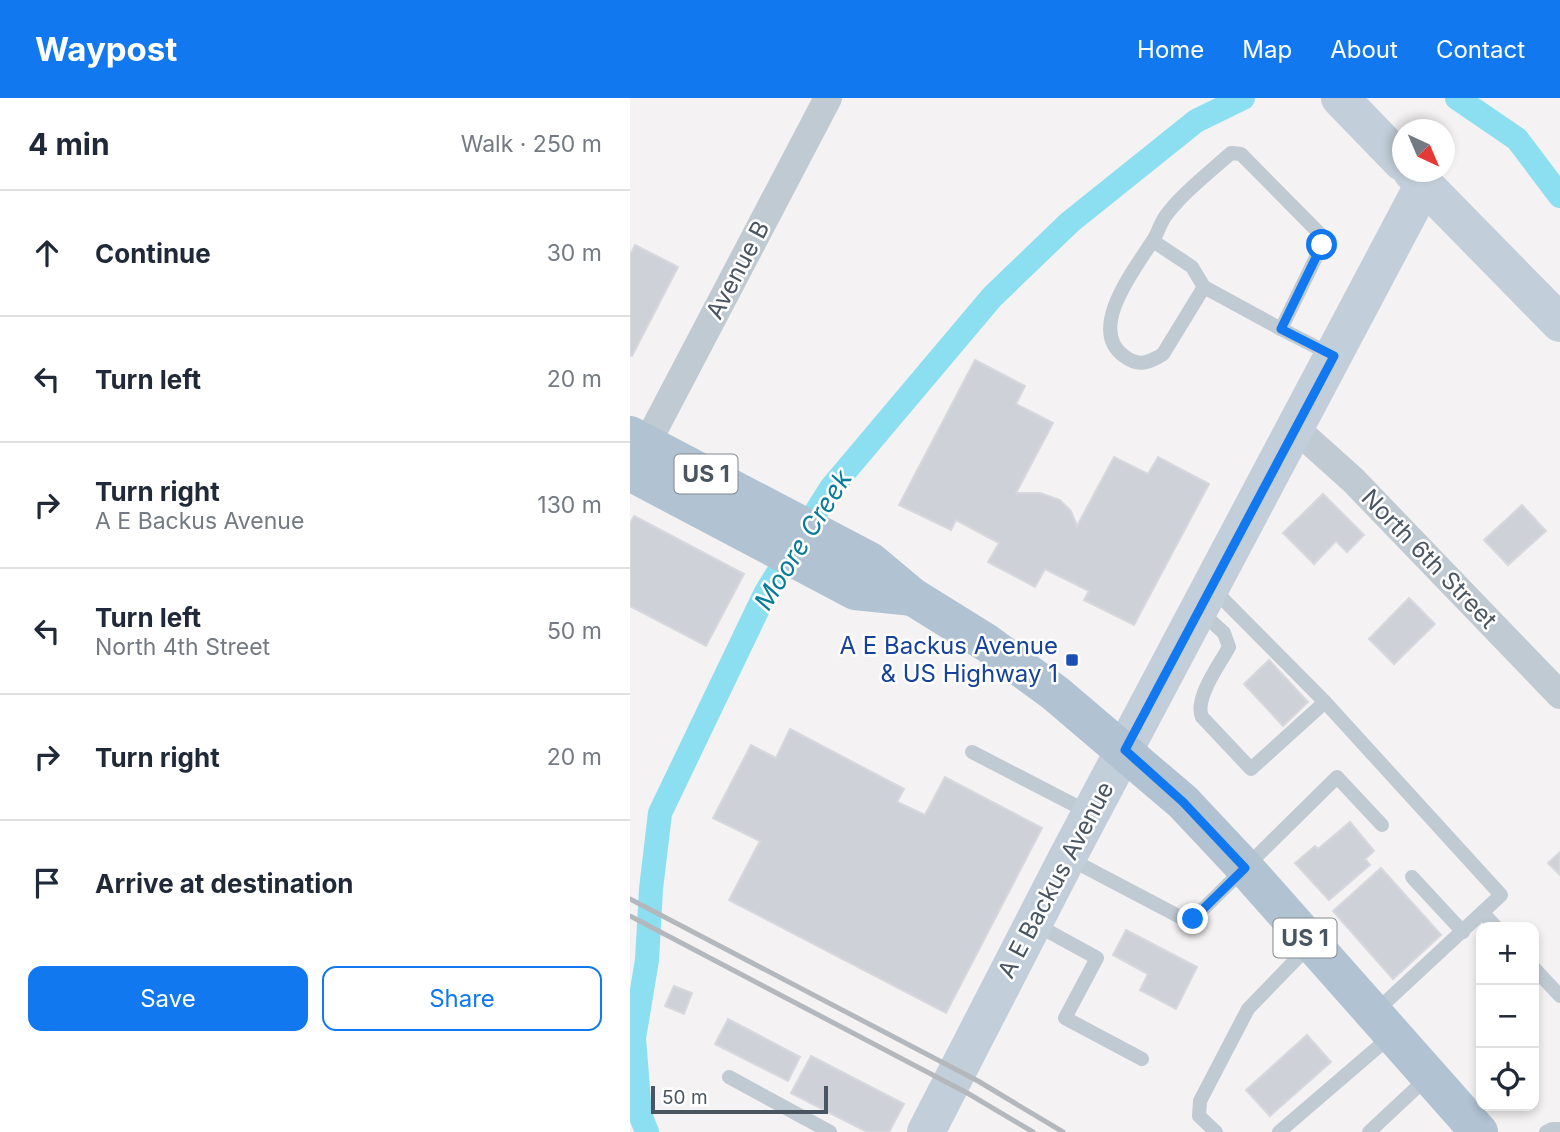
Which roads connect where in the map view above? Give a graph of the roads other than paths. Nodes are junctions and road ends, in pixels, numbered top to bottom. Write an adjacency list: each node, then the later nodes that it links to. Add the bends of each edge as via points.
1 (828, 98): 12 (street, Avenue B)
2 (1340, 98): 3 (street)
3 (1392, 151)
4 (1409, 182): 10 (street, A E Backus Avenue)
5 (1422, 182): 8 (street)
6 (1153, 241): 7 (lane, via 1192,267); 7 (lane, via 1129,277 1110,324 1111,338 1125,358 1139,364 1163,354); 9 (lane, via 1179,200 1231,153 1241,154 1322,236 1322,245)
7 (1204, 287): 9 (lane)
8 (1560, 323)
9 (1281, 329): 10 (lane)
10 (1334, 356): 11 (street, A E Backus Avenue)
11 (1295, 428): 13 (street, A E Backus Avenue); 14 (street, North 6th Street, via 1353,480)
12 (634, 459): 16 (main road, US 1, via 842,565 855,591 914,597 987,643)
13 (1205, 599): 15 (lane); 15 (lane, via 1229,647 1199,710 1251,769); 16 (street, A E Backus Avenue)
14 (1560, 695)
15 (1325, 702): 23 (lane, via 1501,895)
16 (1125, 750): 18 (street, A E Backus Avenue); 21 (main road, US 1, via 1183,802)
17 (972, 752): 18 (lane)
18 (1091, 813): 20 (street, A E Backus Avenue)
19 (1382, 825): 21 (lane, via 1337,777)
20 (1068, 858): 21 (lane, via 1184,919 1193,919); 25 (street, A E Backus Avenue)
21 (1245, 868): 27 (main road, US 1)
22 (1412, 877): 26 (lane)
23 (1483, 913): 24 (lane); 26 (lane)
24 (1491, 922)
25 (1034, 924): 31 (lane, via 1097,958 1065,1017); 36 (street, A E Backus Avenue)
26 (1462, 932): 30 (lane)
27 (1311, 944): 30 (main road, US 1); 37 (lane, via 1248,1009 1206,1090 1199,1116)
28 (1539, 973): 29 (lane)
29 (1560, 996)
30 (1383, 1024): 32 (main road, US 1); 38 (lane)
31 (1142, 1059)
32 (1429, 1075): 39 (lane); 40 (main road, US 1)
33 (729, 1077): 35 (lane)
34 (1560, 1129): 41 (lane)
35 (830, 1132)
36 (926, 1132)
37 (1216, 1132)
38 (1279, 1132)
39 (1369, 1132)
40 (1479, 1132)
41 (1546, 1132)

